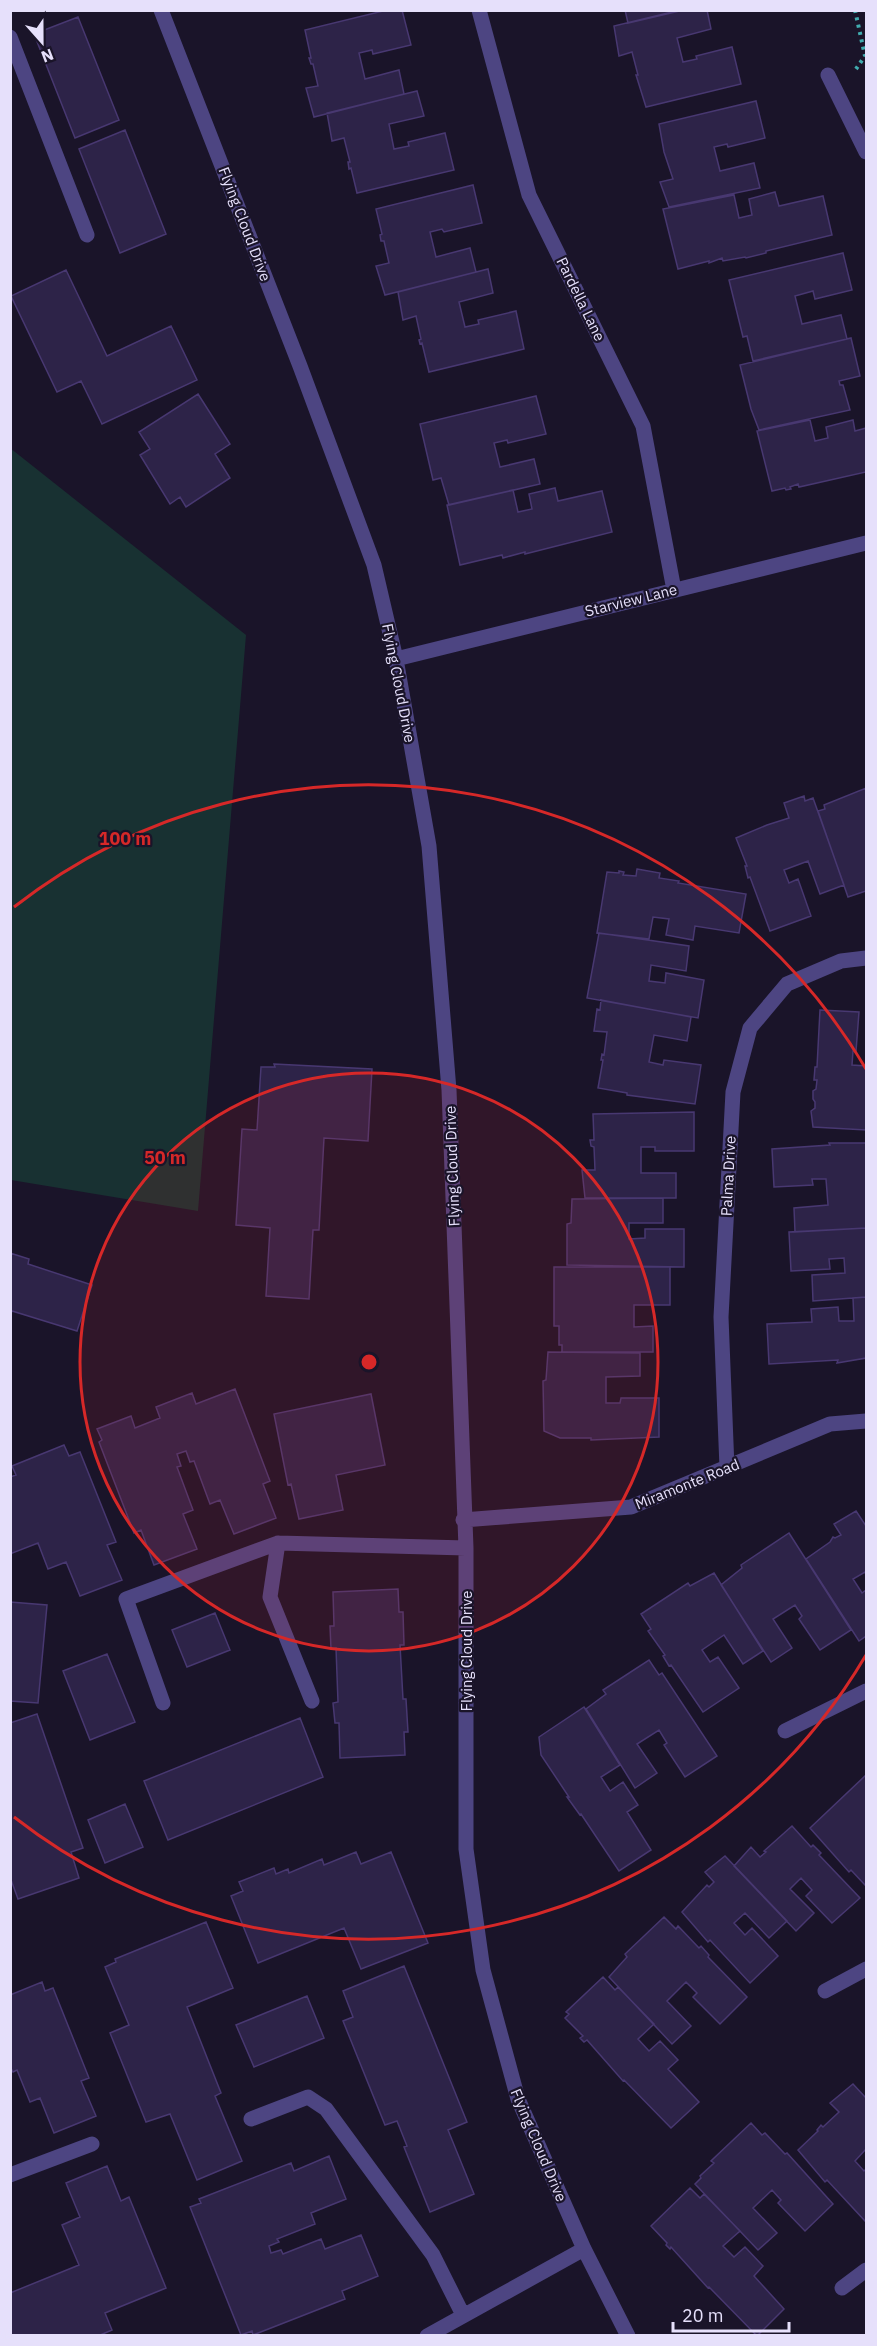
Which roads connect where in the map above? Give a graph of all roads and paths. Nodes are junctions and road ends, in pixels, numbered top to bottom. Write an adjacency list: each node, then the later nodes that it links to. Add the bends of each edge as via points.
1 (161, 10): 11 (street, Flying Cloud Drive, via 374,565)
2 (479, 10): 10 (street, Pardella Lane, via 529,195 643,426)
3 (855, 10): 6 (path, via 866,56)
4 (10, 37): 8 (street)
5 (828, 75): 6 (street)
6 (838, 94): 7 (street)
7 (867, 152)
8 (87, 235)
9 (867, 543): 10 (street, Starview Lane)
10 (674, 590): 11 (street, Starview Lane)
11 (396, 658): 15 (street, Flying Cloud Drive, via 429,846 446,1055)
12 (867, 958): 14 (street, Palma Drive, via 841,961 788,984 750,1028 733,1092 720,1317)
13 (867, 1421): 14 (street, Miramonte Road, via 830,1424)
14 (727, 1468): 15 (street, Miramonte Road, via 631,1507)
15 (463, 1520): 17 (street, Flying Cloud Drive)
16 (278, 1543): 17 (street); 19 (street, via 270,1597); 20 (street, via 126,1599)
17 (466, 1548): 27 (street, Flying Cloud Drive, via 466,1849 483,1970 518,2099)
18 (867, 1691): 21 (street)
19 (312, 1701)
20 (163, 1703)
21 (785, 1731)
22 (867, 1969): 23 (street)
23 (825, 1991)
24 (251, 2119): 30 (street, via 308,2097 326,2109 433,2255)
25 (92, 2144): 26 (street)
26 (10, 2175)
27 (584, 2249): 30 (street); 32 (street, Flying Cloud Drive)
28 (867, 2270): 29 (street)
29 (842, 2288)
30 (463, 2315): 31 (street)
31 (427, 2336)
32 (628, 2336)

